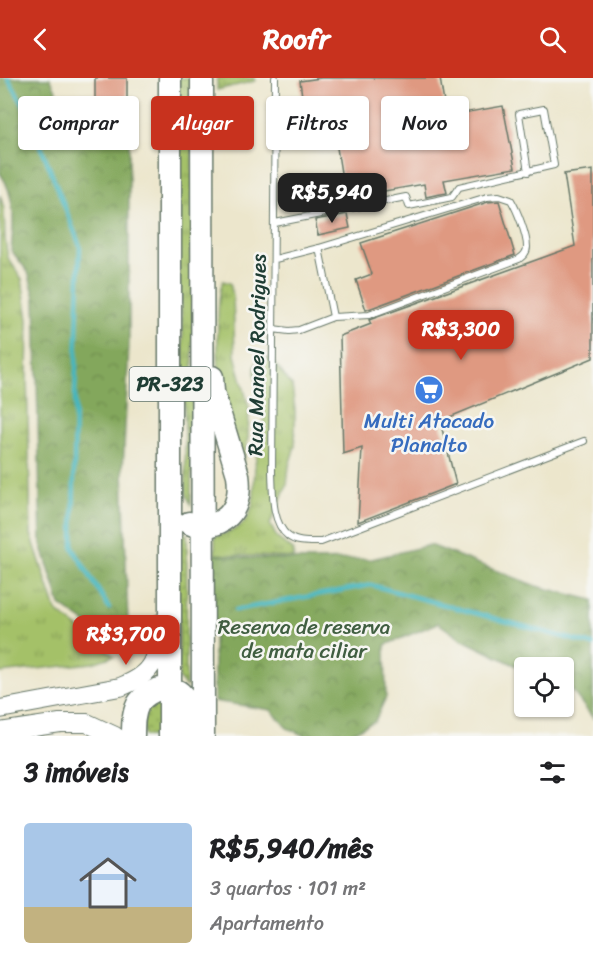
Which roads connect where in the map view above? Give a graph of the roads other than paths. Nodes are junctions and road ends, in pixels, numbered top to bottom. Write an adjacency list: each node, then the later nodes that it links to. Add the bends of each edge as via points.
1 (170, 78): 12 (highway, PR-323)
2 (202, 78): 8 (highway, PR-323)
3 (275, 78): 5 (lane, Rua Manoel Rodrigues)
4 (528, 172): 4 (lane, via 554,165 544,109 519,114); 5 (lane, via 459,187 452,197 409,207 406,197)
5 (275, 223): 7 (lane, Rua Manoel Rodrigues)
6 (319, 249): 7 (lane); 9 (lane); 9 (lane, via 499,196 511,200 516,208 527,246 519,259 380,311)
7 (275, 259): 10 (lane, Rua Manoel Rodrigues)
8 (202, 302): 13 (highway, PR-323); 13 (highway, via 209,315 213,392 240,488 234,511 223,522)
9 (333, 317): 10 (lane, via 299,330)
10 (273, 329): 11 (lane, Rua Manoel Rodrigues, via 273,499 279,524 288,537 321,542)
11 (584, 441)
12 (171, 456): 13 (highway, via 180,509 190,524); 14 (highway, PR-323)
13 (201, 527): 22 (highway, PR-323)
14 (169, 560): 15 (highway, PR-323); 16 (street, via 163,569 159,648 148,672 120,687)
15 (169, 689): 19 (highway, via 149,692 143,698 134,715); 20 (highway, PR-323); 21 (highway, via 184,698)
16 (4, 709): 17 (lane)
17 (6, 731): 18 (street, via 87,723)
18 (115, 736)
19 (133, 736)
20 (170, 736)
21 (191, 736)
22 (203, 736)

